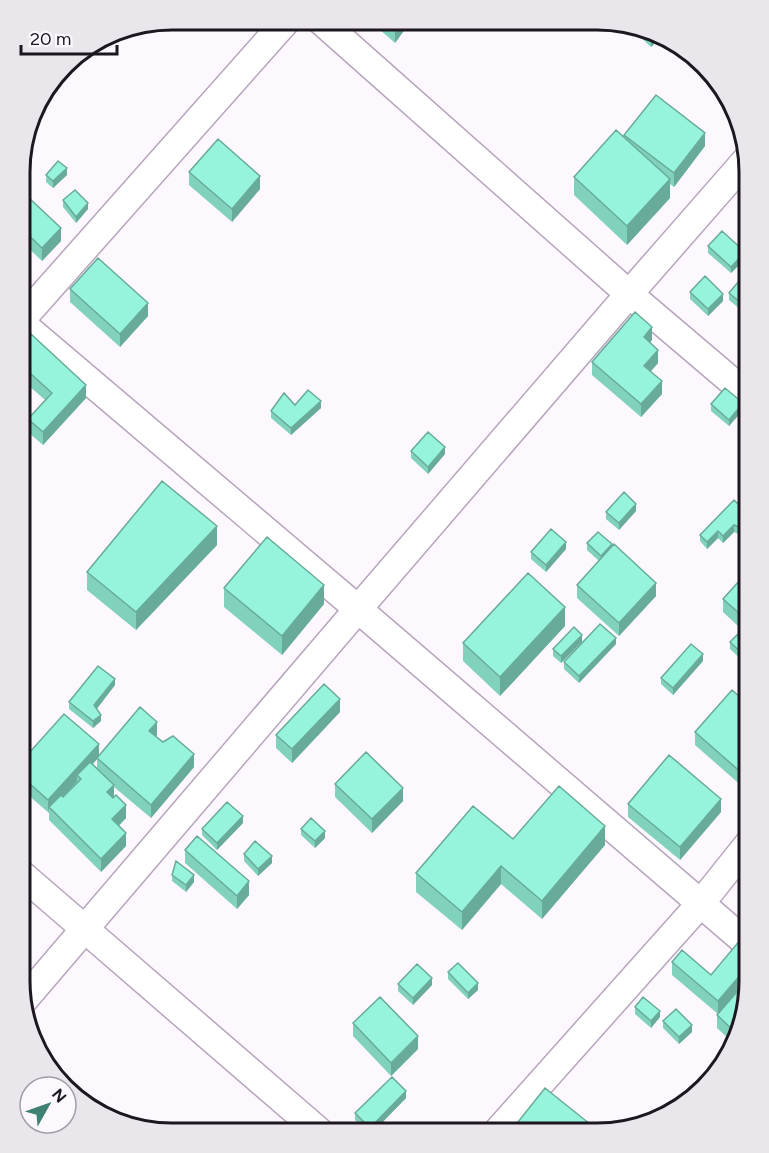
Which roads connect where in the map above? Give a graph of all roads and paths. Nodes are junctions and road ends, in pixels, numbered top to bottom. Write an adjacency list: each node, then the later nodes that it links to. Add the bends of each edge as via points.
1 (278, 30): 5 (street)
2 (331, 30): 4 (street)
3 (739, 168): 4 (street)
4 (629, 294): 7 (street); 8 (street)
5 (30, 312)
6 (30, 330): 8 (street)
7 (739, 388)
8 (358, 609): 11 (street); 12 (street)
9 (739, 856): 11 (street)
10 (30, 882): 12 (street)
11 (701, 903): 13 (street); 16 (street)
12 (85, 930): 14 (street); 15 (street)
13 (739, 936)
14 (30, 993)
15 (309, 1123)
16 (505, 1123)

